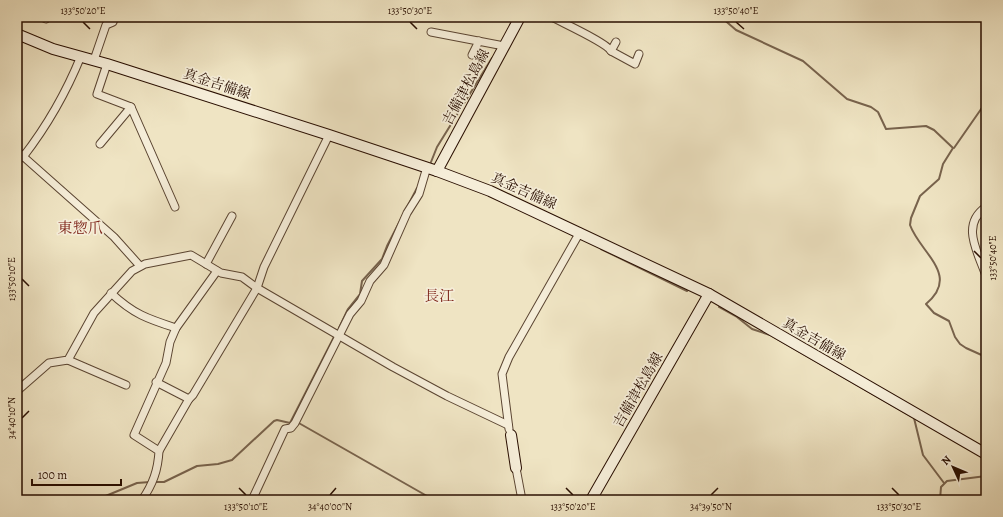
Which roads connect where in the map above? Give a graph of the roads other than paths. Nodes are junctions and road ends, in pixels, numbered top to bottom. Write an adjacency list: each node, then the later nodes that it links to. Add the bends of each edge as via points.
1 (115, 17): 13 (street, via 113,22 106,25)
2 (520, 17): 8 (main road, 吉備津松島線)
3 (552, 17): 9 (street)
4 (431, 32): 6 (street)
5 (17, 34): 12 (main road, 真金吉備線, via 53,49)
6 (479, 41): 8 (street); 11 (street)
7 (616, 42): 9 (street)
8 (504, 46): 19 (main road, 吉備津松島線)
9 (611, 51): 10 (street, via 634,64)
10 (639, 54)
11 (472, 55)
12 (81, 56): 13 (main road, 真金吉備線); 18 (street, via 41,134)
13 (94, 60): 14 (main road, 真金吉備線)
14 (108, 64): 15 (street, via 96,94); 16 (main road, 真金吉備線)
15 (131, 107): 17 (street); 20 (street)
16 (329, 135): 19 (main road, 真金吉備線); 28 (street, via 264,267)
17 (100, 144)
18 (20, 156): 25 (street, via 114,237)
19 (432, 169): 23 (main road, 真金吉備線, via 490,191); 32 (street, via 401,226 384,265 370,281)
20 (175, 207)
21 (986, 207): 27 (street, via 976,215 972,231)
22 (232, 216): 24 (street)
23 (580, 232): 30 (main road, 真金吉備線); 38 (street, via 515,346 502,374)
24 (206, 264): 25 (street, via 194,256 187,255); 26 (street)
25 (140, 266): 29 (street)
26 (217, 270): 28 (street, via 242,277); 31 (street)
27 (986, 276)
28 (257, 288): 32 (street); 37 (street)
29 (111, 293): 31 (street, via 125,306 144,317); 33 (street, via 94,313)
30 (709, 294): 40 (main road, 真金吉備線); 45 (main road, 吉備津松島線)
31 (176, 328): 34 (street, via 166,363)
32 (339, 336): 38 (street); 43 (street, via 295,423 286,429)
33 (68, 360): 35 (street); 36 (street, via 49,363)
34 (156, 382): 37 (street); 39 (street, via 134,435)
35 (126, 385)
36 (17, 391)
37 (189, 399): 39 (street)
38 (510, 430): 41 (main road)
39 (159, 451): 42 (street, via 153,485)
40 (986, 454)
41 (516, 468): 44 (street)
42 (142, 500)
43 (252, 500)
44 (522, 500)
45 (591, 500)

